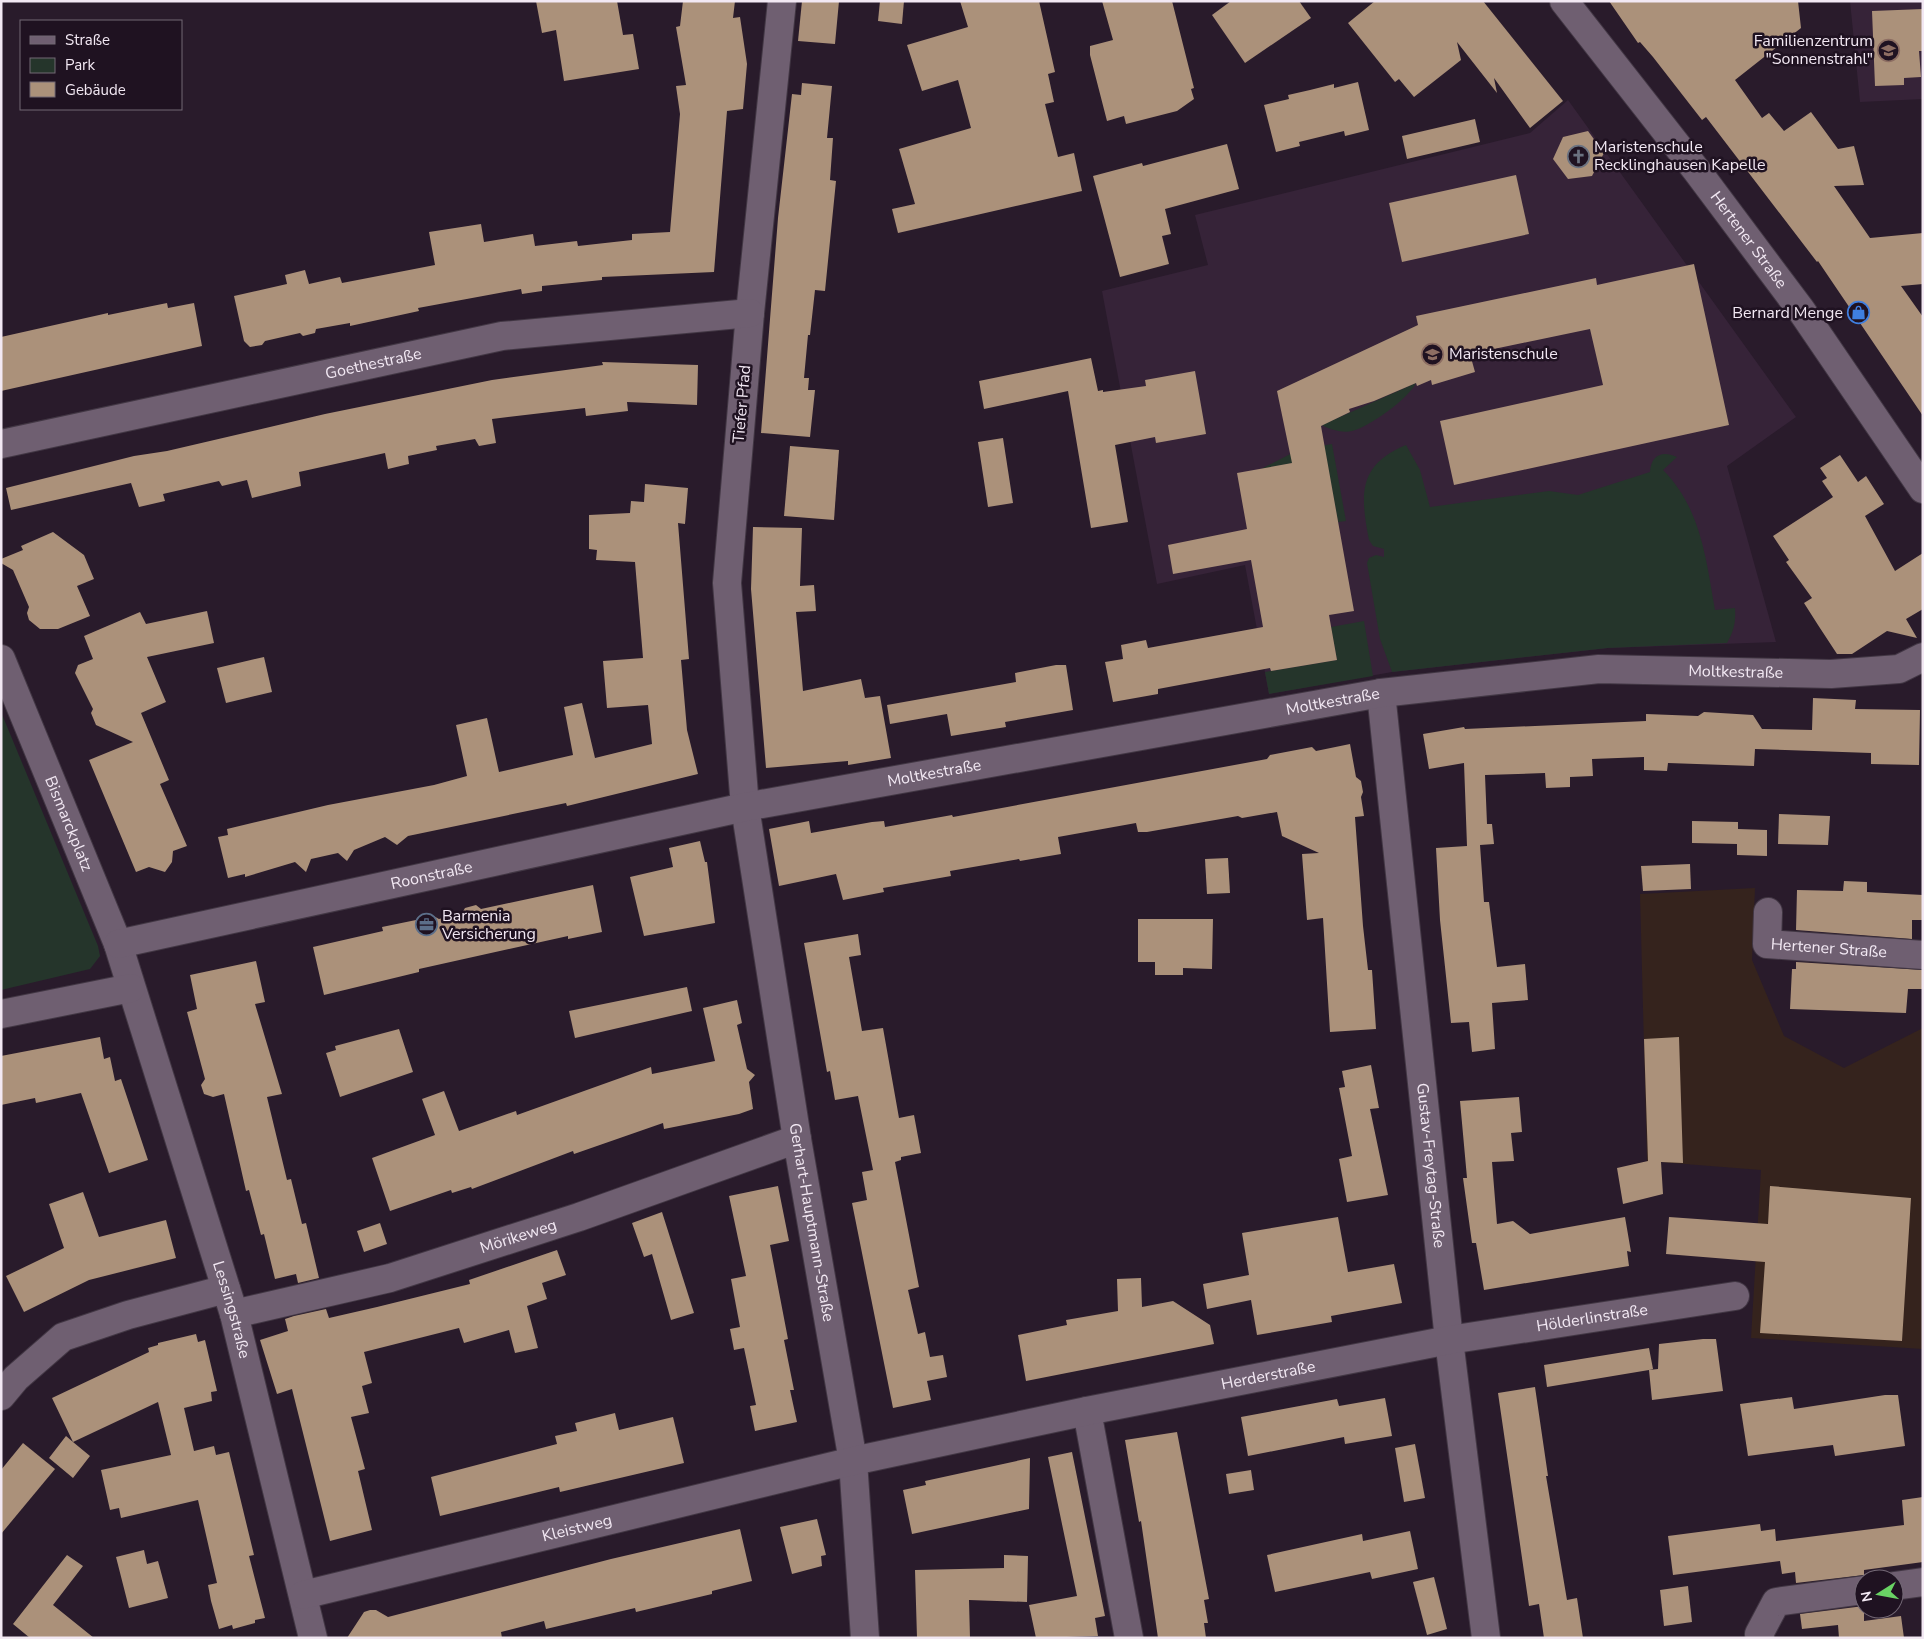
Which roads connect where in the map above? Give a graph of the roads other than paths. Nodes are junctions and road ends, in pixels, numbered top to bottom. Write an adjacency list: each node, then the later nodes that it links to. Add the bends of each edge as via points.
1 (782, 1): 3 (street, Tiefer Pfad)
2 (1564, 1): 5 (street, Hertener Straße, via 1801,310)
3 (750, 313): 4 (street, Goethestraße, via 502,336); 9 (street, Tiefer Pfad, via 727,583)
4 (1, 444)
5 (1923, 489)
6 (1923, 657): 8 (street, Moltkestraße, via 1899,669 1831,674 1599,669)
7 (1, 659): 11 (street, Bismarckplatz)
8 (1381, 694): 9 (street, Moltkestraße); 18 (street, Gustav-Freytag-Straße)
9 (745, 807): 11 (street, Roonstraße); 15 (street, Gerhart-Hauptmann-Straße)
10 (1768, 912): 12 (street, Hertener Straße, via 1767,944)
11 (118, 944): 13 (street, Bismarckplatz)
12 (1923, 955)
13 (131, 988): 14 (street); 17 (street, Lessingstraße)
14 (1, 1014)
15 (797, 1139): 17 (street, Mörikeweg, via 579,1217 390,1278); 21 (street, Gerhart-Hauptmann-Straße)
16 (1735, 1296): 18 (street, Hölderlinstraße)
17 (230, 1301): 19 (street, Mörikeweg, via 128,1315 63,1337 16,1378); 25 (street, Lessingstraße)
18 (1449, 1340): 20 (street, Herderstraße); 29 (street, Gustav-Freytag-Straße)
19 (1, 1396)
20 (1087, 1411): 21 (street, Herderstraße); 28 (street)
21 (853, 1462): 25 (street, Kleistweg); 27 (street, Gerhart-Hauptmann-Straße)
22 (1923, 1582): 23 (street)
23 (1904, 1585)
24 (1854, 1591): 30 (street, via 1776,1602 1759,1634)
25 (303, 1595): 26 (street, Lessingstraße)
26 (313, 1638)
27 (866, 1638)
28 (1129, 1638)
29 (1486, 1638)
30 (1760, 1638)

